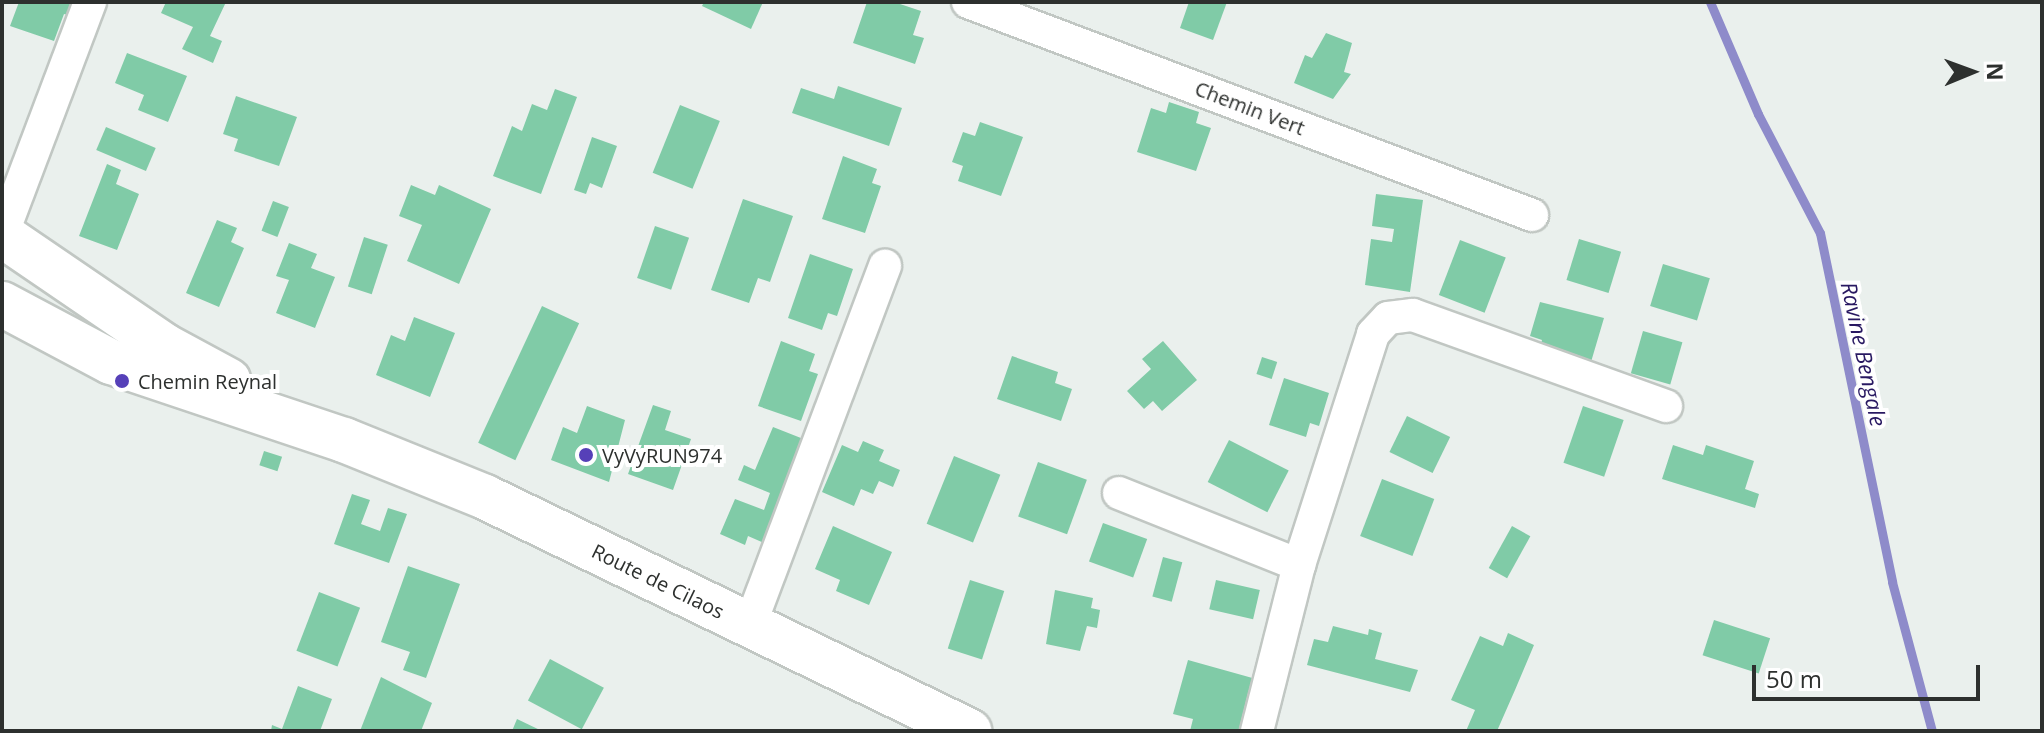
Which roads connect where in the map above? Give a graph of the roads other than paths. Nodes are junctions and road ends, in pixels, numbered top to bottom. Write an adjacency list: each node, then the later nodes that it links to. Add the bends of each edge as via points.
1 (90, 2): 4 (street)
2 (968, 2): 3 (street, Chemin Vert)
3 (1532, 215)
4 (2, 235): 7 (main road, Route de Cilaos)
5 (885, 266): 11 (street)
6 (2, 304): 7 (main road, Route de Cilaos, via 111,362)
7 (193, 377): 11 (main road, Route de Cilaos, via 485,497)
8 (1666, 406): 10 (street, via 1413,315 1388,318 1373,334)
9 (1119, 493): 10 (street)
10 (1299, 565): 13 (street)
11 (750, 625): 12 (main road, Route de Cilaos)
12 (969, 731)
13 (1257, 731)

